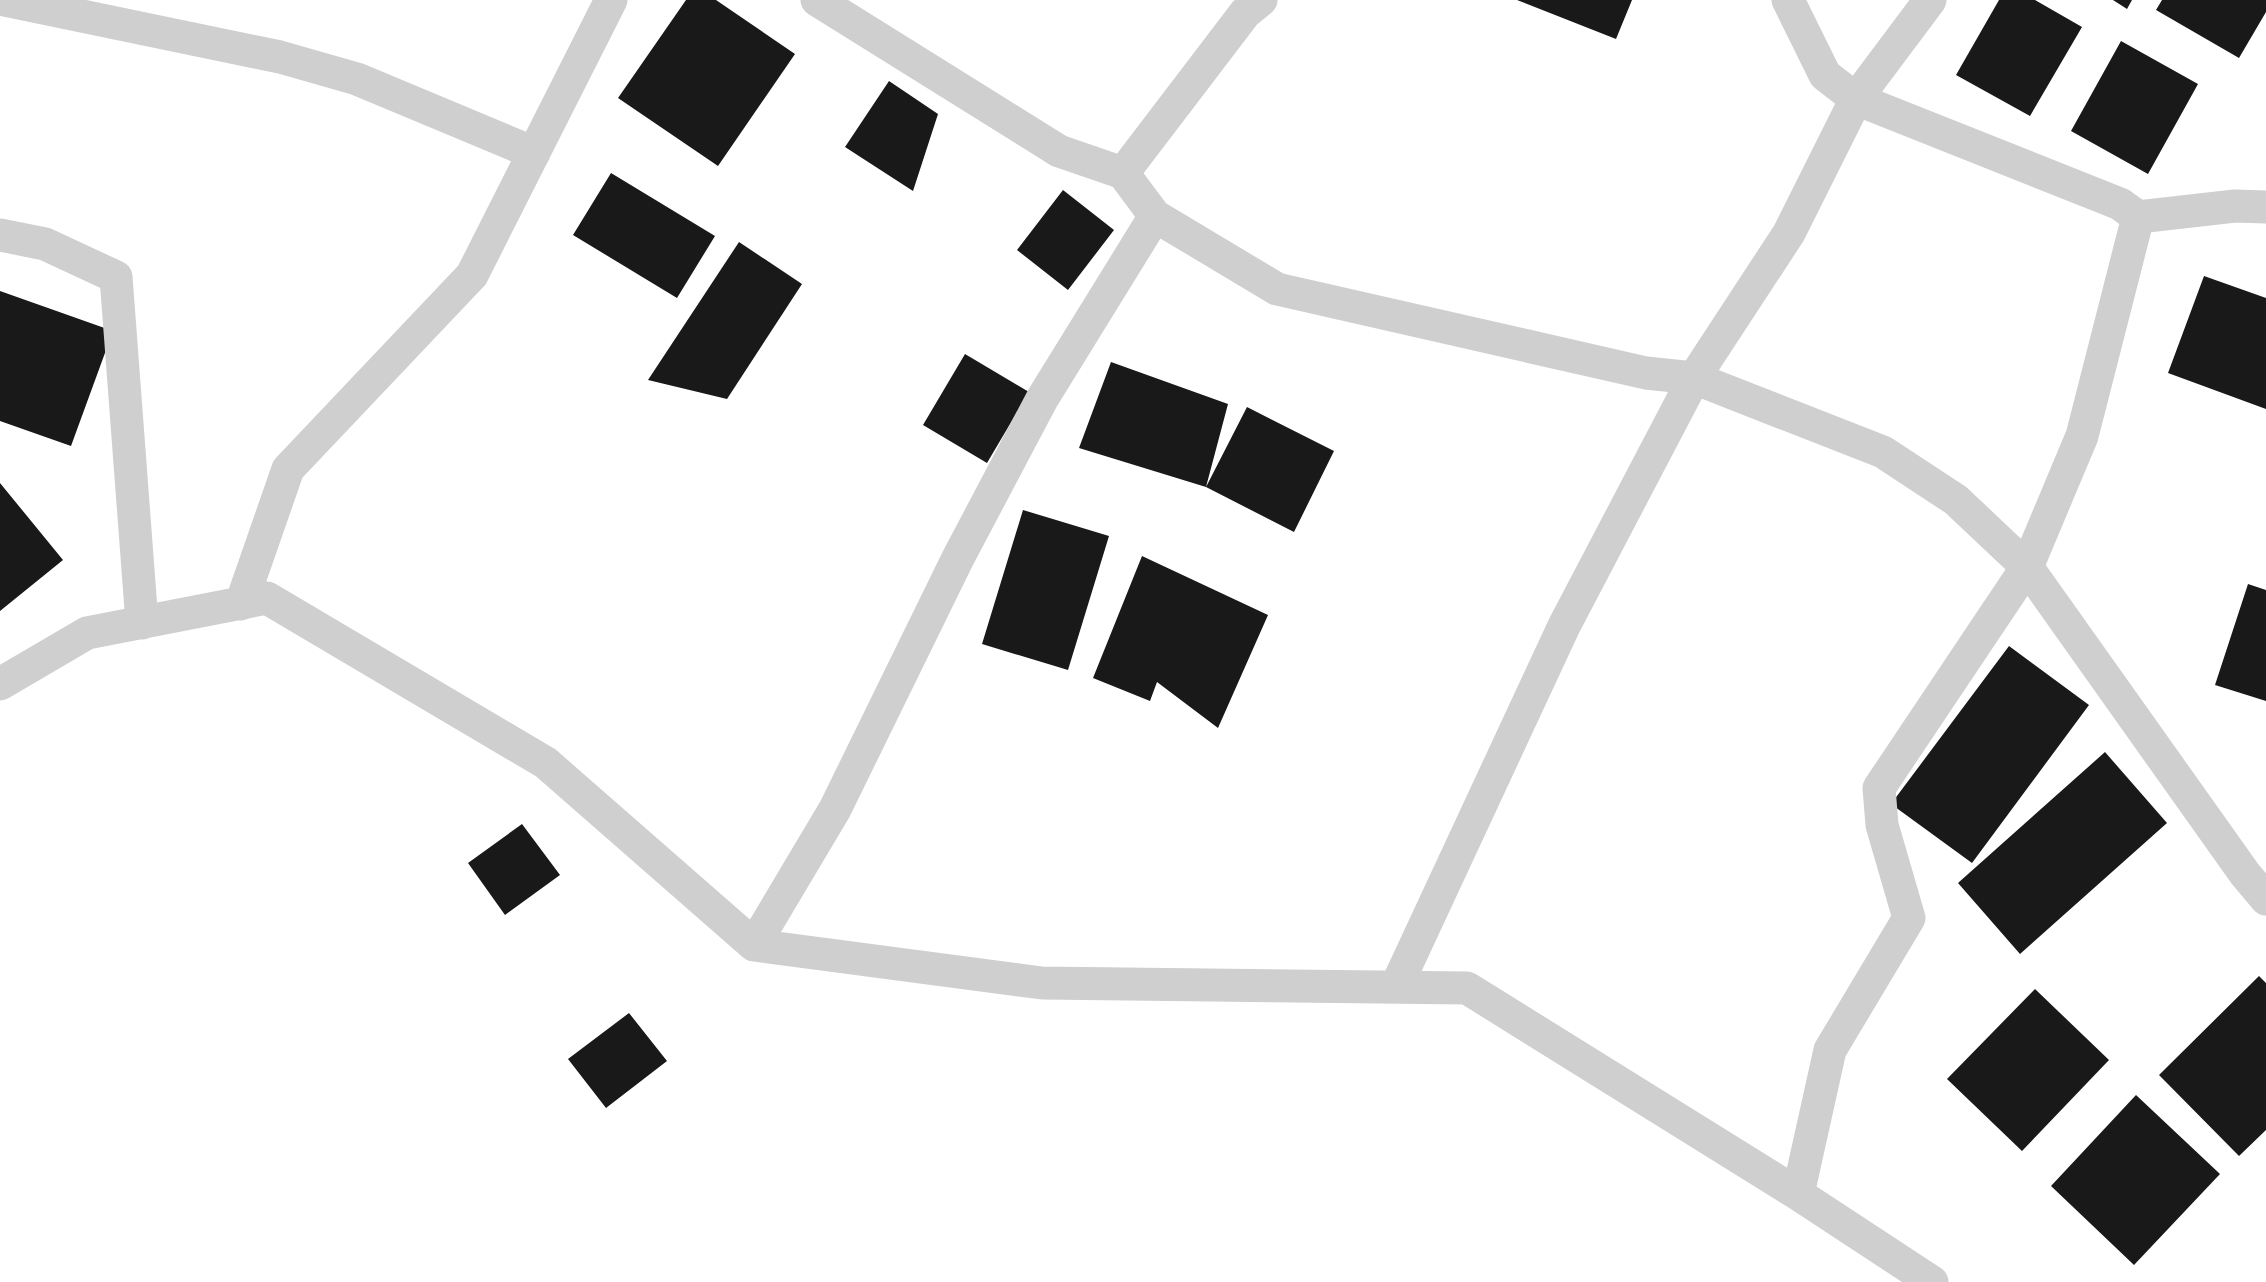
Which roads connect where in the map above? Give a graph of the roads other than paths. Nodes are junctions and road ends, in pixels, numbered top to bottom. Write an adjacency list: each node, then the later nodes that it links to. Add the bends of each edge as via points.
1 (5, 0): 8 (street, via 280,57 357,79)
2 (611, 0): 8 (street)
3 (817, 0): 9 (street, via 1059,151)
4 (1261, 0): 9 (street, via 1245,14)
5 (1788, 0): 7 (street, via 1825,75)
6 (1930, 0): 7 (street)
7 (1856, 99): 12 (street, via 2120,204); 14 (street, via 1789,233)
8 (534, 153): 16 (street, via 472,275 288,469)
9 (1123, 173): 11 (street)
10 (2266, 207): 12 (street, via 2235,206)
11 (1155, 216): 14 (street, via 1276,289 1646,373); 20 (street, via 1042,399 958,558 835,808)
12 (2138, 217): 15 (street, via 2082,436)
13 (0, 235): 17 (street, via 45,244 116,277)
14 (1694, 378): 15 (street, via 1882,452 1956,500); 21 (street, via 1564,626)
15 (2027, 567): 19 (street); 22 (street, via 1879,788 1882,825 1909,918 1830,1050)
16 (241, 604): 17 (street); 20 (street, via 267,598 546,763)
17 (142, 623): 18 (street, via 87,633)
18 (0, 684)
19 (2266, 899)
20 (754, 945): 21 (street, via 1042,983)
21 (1396, 987): 22 (street, via 1467,988)
22 (1798, 1194): 23 (street)
23 (1932, 1282)

